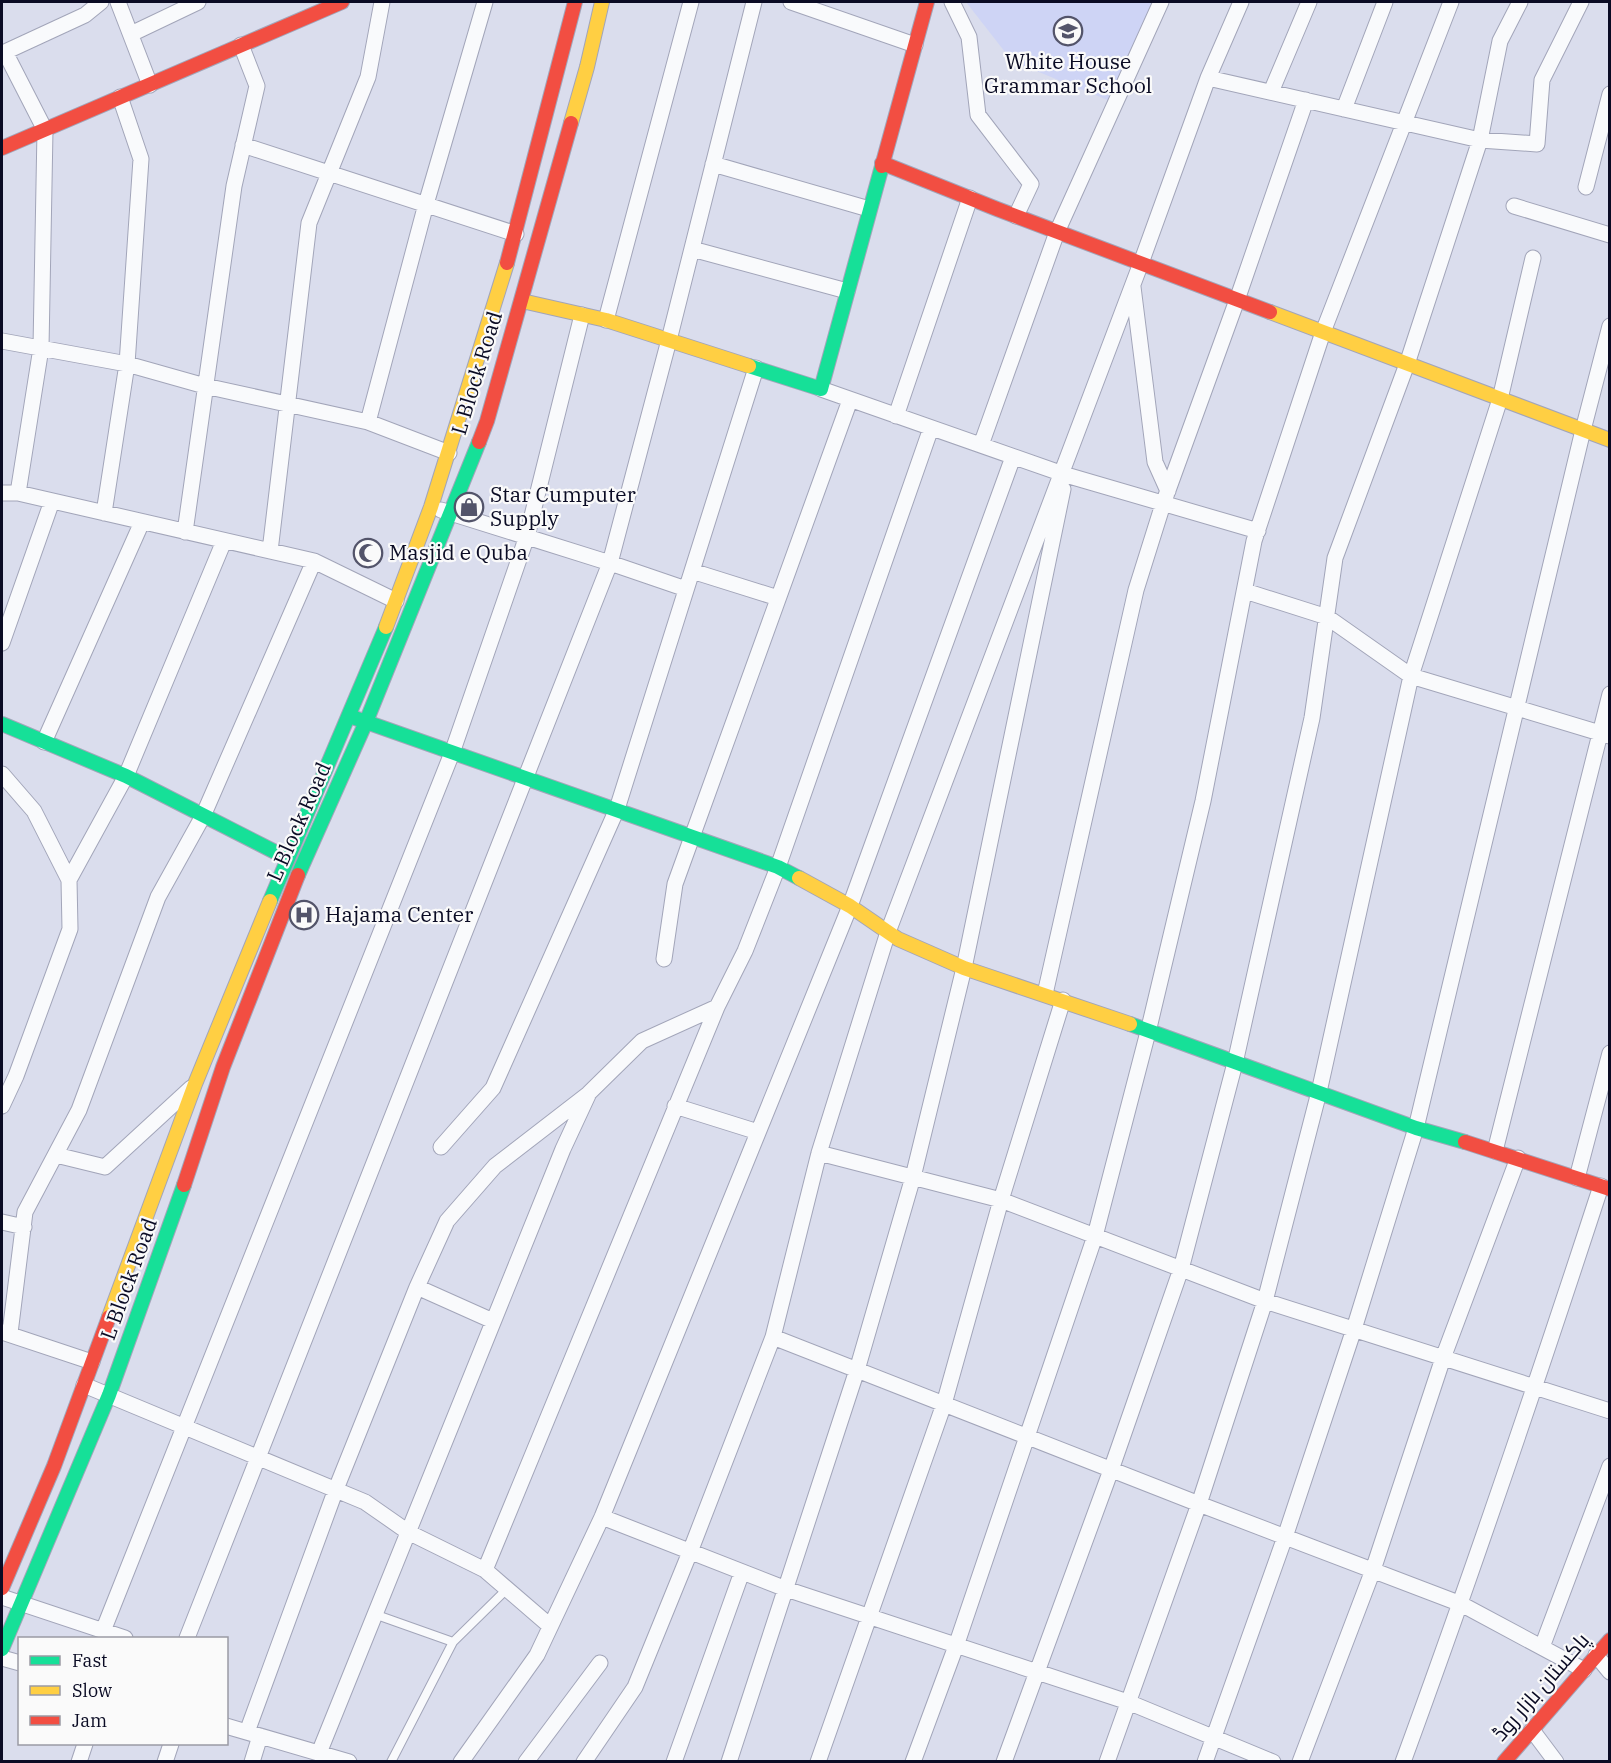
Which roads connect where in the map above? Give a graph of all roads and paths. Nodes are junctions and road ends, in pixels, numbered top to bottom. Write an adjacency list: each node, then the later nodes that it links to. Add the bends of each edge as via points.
1 (101, 2): 24 (street, via 85,15)
2 (118, 2): 21 (street)
3 (198, 2): 21 (street)
4 (342, 2): 22 (street)
5 (382, 2): 39 (street, via 368,77)
6 (485, 2): 42 (street)
7 (575, 2): 47 (street, L Block Road)
8 (602, 2): 55 (street, L Block Road)
9 (691, 2): 57 (street)
10 (754, 2): 38 (street)
11 (791, 2): 23 (street)
12 (927, 2): 23 (street)
13 (952, 2): 45 (street, via 969,37 978,115 1031,184)
14 (1161, 2): 46 (street)
15 (1241, 2): 25 (street)
16 (1309, 2): 27 (street)
17 (1385, 2): 31 (street)
18 (1451, 2): 32 (street)
19 (1520, 2): 34 (street, via 1500,41)
20 (1581, 2): 34 (street, via 1542,80 1537,144)
21 (131, 34): 26 (street)
22 (241, 45): 26 (street); 35 (street, via 257,86)
23 (915, 45): 37 (street)
24 (3, 53): 33 (street)
25 (1208, 78): 27 (street); 51 (street)
26 (150, 85): 29 (street)
27 (1271, 92): 30 (street)
28 (1610, 94): 40 (street)
29 (120, 98): 33 (street); 63 (street, via 141,159)
30 (1306, 100): 31 (street); 54 (street)
31 (1344, 109): 32 (street)
32 (1404, 122): 34 (street); 59 (street)
33 (45, 130): 36 (street); 62 (street)
34 (1480, 140): 64 (street)
35 (243, 145): 39 (street); 66 (street)
36 (2, 148)
37 (882, 163): 41 (street); 44 (street)
38 (713, 164): 44 (street); 49 (street)
39 (328, 172): 42 (street); 70 (street, via 309,223)
40 (1586, 187)
41 (970, 198): 45 (street); 71 (street)
42 (426, 204): 47 (street); 72 (street)
43 (1514, 206): 48 (street)
44 (869, 209): 53 (street)
45 (1016, 216): 46 (street)
46 (1057, 232): 51 (street); 76 (street)
47 (516, 234): 77 (street, L Block Road)
48 (1610, 235)
49 (692, 249): 53 (street); 60 (street)
50 (1533, 258): 68 (street)
51 (1141, 263): 52 (street); 54 (street)
52 (1133, 284): 79 (street); 82 (street, via 1155,462)
53 (847, 291): 67 (street)
54 (1237, 300): 59 (street); 82 (street)
55 (522, 301): 56 (street); 86 (street, L Block Road, via 487,421)
56 (582, 315): 57 (street); 90 (street)
57 (606, 320): 60 (street)
58 (1610, 326): 74 (street)
59 (1323, 332): 64 (street); 88 (street)
60 (669, 340): 65 (street); 94 (street)
61 (2, 341): 62 (street)
62 (40, 348): 63 (street); 81 (street)
63 (127, 364): 66 (street); 85 (street)
64 (1407, 364): 68 (street); 100 (street, via 1335,558)
65 (756, 368): 67 (street); 95 (street)
66 (205, 386): 70 (street); 89 (street)
67 (820, 389): 69 (street)
68 (1500, 399): 74 (street); 102 (street)
69 (850, 400): 71 (street); 98 (street)
70 (286, 404): 72 (street); 92 (street)
71 (896, 416): 73 (street)
72 (368, 422): 77 (street)
73 (932, 428): 76 (street); 118 (street)
74 (1583, 430): 75 (street); 104 (street)
75 (1610, 440)
76 (981, 445): 78 (street)
77 (449, 453): 84 (street, L Block Road)
78 (1013, 457): 79 (street); 120 (street)
79 (1064, 474): 82 (street); 121 (street); 123 (street)
80 (2, 493): 81 (street)
81 (18, 493): 83 (street)
82 (1166, 497): 88 (street); 124 (street, via 1136,590)
83 (52, 501): 85 (street); 101 (street)
84 (431, 507): 86 (street); 99 (street, L Block Road)
85 (104, 513): 87 (street)
86 (450, 513): 90 (street); 106 (street, L Block Road)
87 (142, 522): 89 (street); 109 (street)
88 (1258, 531): 97 (street)
89 (185, 532): 91 (street)
90 (527, 536): 94 (street); 110 (street)
91 (224, 541): 92 (street); 112 (street)
92 (270, 551): 93 (street)
93 (314, 561): 99 (street); 115 (street)
94 (610, 562): 96 (street); 113 (street)
95 (692, 571): 96 (street); 98 (street)
96 (686, 589): 114 (street)
97 (1245, 591): 100 (street); 127 (street, via 1203,801)
98 (778, 598): 116 (street)
99 (396, 601): 105 (street, L Block Road)
100 (1327, 617): 102 (street); 129 (street, via 1312,718)
101 (2, 643)
102 (1411, 676): 104 (street); 131 (street)
103 (1610, 694): 108 (street)
104 (1516, 708): 108 (street); 135 (street)
105 (348, 716): 106 (street); 117 (street, L Block Road)
106 (366, 722): 110 (street); 161 (street, L Block Road, via 302,866 222,1067)
107 (2, 724): 109 (street)
108 (1605, 735): 138 (street)
109 (44, 742): 112 (street)
110 (452, 753): 113 (street); 164 (street)
111 (2, 774): 119 (street, via 34,811)
112 (126, 776): 115 (street); 119 (street)
113 (526, 778): 114 (street); 166 (street)
114 (617, 809): 116 (street); 137 (street, via 493,1088)
115 (202, 816): 117 (street); 140 (street, via 158,897 80,1110)
116 (691, 835): 118 (street); 122 (street, via 675,884)
117 (287, 858): 130 (street, L Block Road)
118 (778, 867): 120 (street); 126 (street, via 745,951)
119 (69, 880): 133 (street, via 70,929)
120 (850, 906): 121 (street); 136 (street)
121 (888, 932): 123 (street); 139 (street)
122 (664, 959)
123 (964, 968): 124 (street); 142 (street)
124 (1045, 994): 125 (street)
125 (1063, 1000): 127 (street); 145 (street)
126 (717, 1006): 132 (street, via 642,1041); 134 (street)
127 (1148, 1032): 129 (street); 148 (street)
128 (1610, 1053): 143 (street)
129 (1235, 1063): 131 (street); 149 (street)
130 (195, 1084): 140 (street, via 105,1167); 157 (street, L Block Road)
131 (1319, 1092): 135 (street); 151 (street)
132 (589, 1094): 150 (street, via 495,1166 447,1221); 152 (street)
133 (2, 1106)
134 (675, 1106): 136 (street); 175 (street)
135 (1416, 1128): 138 (street); 153 (street)
136 (758, 1132): 171 (street)
137 (441, 1147)
138 (1495, 1151): 141 (street)
139 (819, 1153): 142 (street); 155 (street)
140 (56, 1155): 147 (street, via 25,1212)
141 (1518, 1158): 143 (street); 156 (street)
142 (913, 1177): 145 (street); 158 (street)
143 (1577, 1178): 144 (street)
144 (1605, 1187): 160 (street)
145 (1001, 1200): 148 (street); 162 (street)
146 (2, 1222): 147 (street)
147 (24, 1227): 154 (street)
148 (1095, 1236): 149 (street); 165 (street)
149 (1181, 1269): 151 (street); 168 (street)
150 (417, 1287): 152 (street); 169 (street)
151 (1264, 1301): 153 (street); 170 (street)
152 (494, 1321): 172 (street)
153 (1354, 1329): 156 (street); 173 (street)
154 (6, 1332): 157 (street)
155 (772, 1337): 158 (street); 174 (street)
156 (1443, 1358): 160 (street); 176 (street)
157 (92, 1362): 159 (street, L Block Road)
158 (857, 1370): 162 (street); 180 (street)
159 (84, 1385): 161 (street); 178 (street, L Block Road, via 54,1466)
160 (1536, 1388): 163 (street); 183 (street)
161 (109, 1395): 164 (street); 182 (street, L Block Road)
162 (944, 1404): 165 (street); 185 (street)
163 (1610, 1411)
164 (185, 1426): 166 (street); 187 (street)
165 (1026, 1436): 168 (street); 192 (street)
166 (258, 1455): 169 (street); 189 (street)
167 (1610, 1466): 193 (street)
168 (1111, 1470): 170 (street); 200 (street)
169 (336, 1489): 172 (street, via 365,1502); 205 (street)
170 (1199, 1504): 173 (street); 202 (street)
171 (602, 1517): 174 (street); 186 (street)
172 (408, 1532): 175 (street); 184 (street)
173 (1285, 1537): 176 (street); 206 (street)
174 (690, 1552): 177 (street); 217 (street, via 635,1687)
175 (485, 1570): 179 (street)
176 (1373, 1570): 183 (street); 226 (street)
177 (741, 1572): 180 (street); 218 (street)
178 (2, 1584)
179 (507, 1589): 186 (street); 191 (lane)
180 (786, 1589): 185 (street); 219 (street)
181 (2, 1598): 182 (street)
182 (22, 1604): 187 (street); 194 (street, L Block Road)
183 (1461, 1604): 193 (street); 227 (street)
184 (374, 1614): 191 (lane); 209 (street)
185 (870, 1617): 192 (street); 220 (street)
186 (550, 1626): 215 (street, via 537,1654)
187 (103, 1631): 188 (street)
188 (121, 1637)
189 (187, 1637)
190 (1610, 1640): 195 (street, پاکستان بازار روڈ)
191 (453, 1642): 214 (lane)
192 (956, 1646): 200 (street); 221 (street)
193 (1542, 1647): 199 (street)
194 (2, 1649)
195 (1596, 1655): 199 (street, پاکستان بازار روڈ); 201 (street)
196 (2, 1658): 197 (street)
197 (18, 1663)
198 (600, 1663): 216 (street)
199 (1584, 1670): 204 (street, پاکستان بازار روڈ)
200 (1036, 1672): 202 (street); 222 (street)
201 (1610, 1672)
202 (1128, 1702): 206 (street); 223 (street)
203 (228, 1727): 205 (street)
204 (1532, 1730): 228 (street, پاکستان بازار روڈ); 229 (street)
205 (254, 1734): 209 (street); 212 (street)
206 (1214, 1737): 224 (street); 225 (street)
207 (84, 1745): 210 (street)
208 (170, 1745): 211 (street)
209 (319, 1753): 213 (street)
210 (79, 1761)
211 (165, 1761)
212 (252, 1761)
213 (345, 1761)
214 (391, 1761)
215 (461, 1761)
216 (526, 1761)
217 (584, 1761)
218 (674, 1761)
219 (729, 1761)
220 (818, 1761)
221 (913, 1761)
222 (1004, 1761)
223 (1107, 1761)
224 (1205, 1761)
225 (1273, 1761)
226 (1300, 1761)
227 (1403, 1761)
228 (1504, 1761)
229 (1556, 1761)

